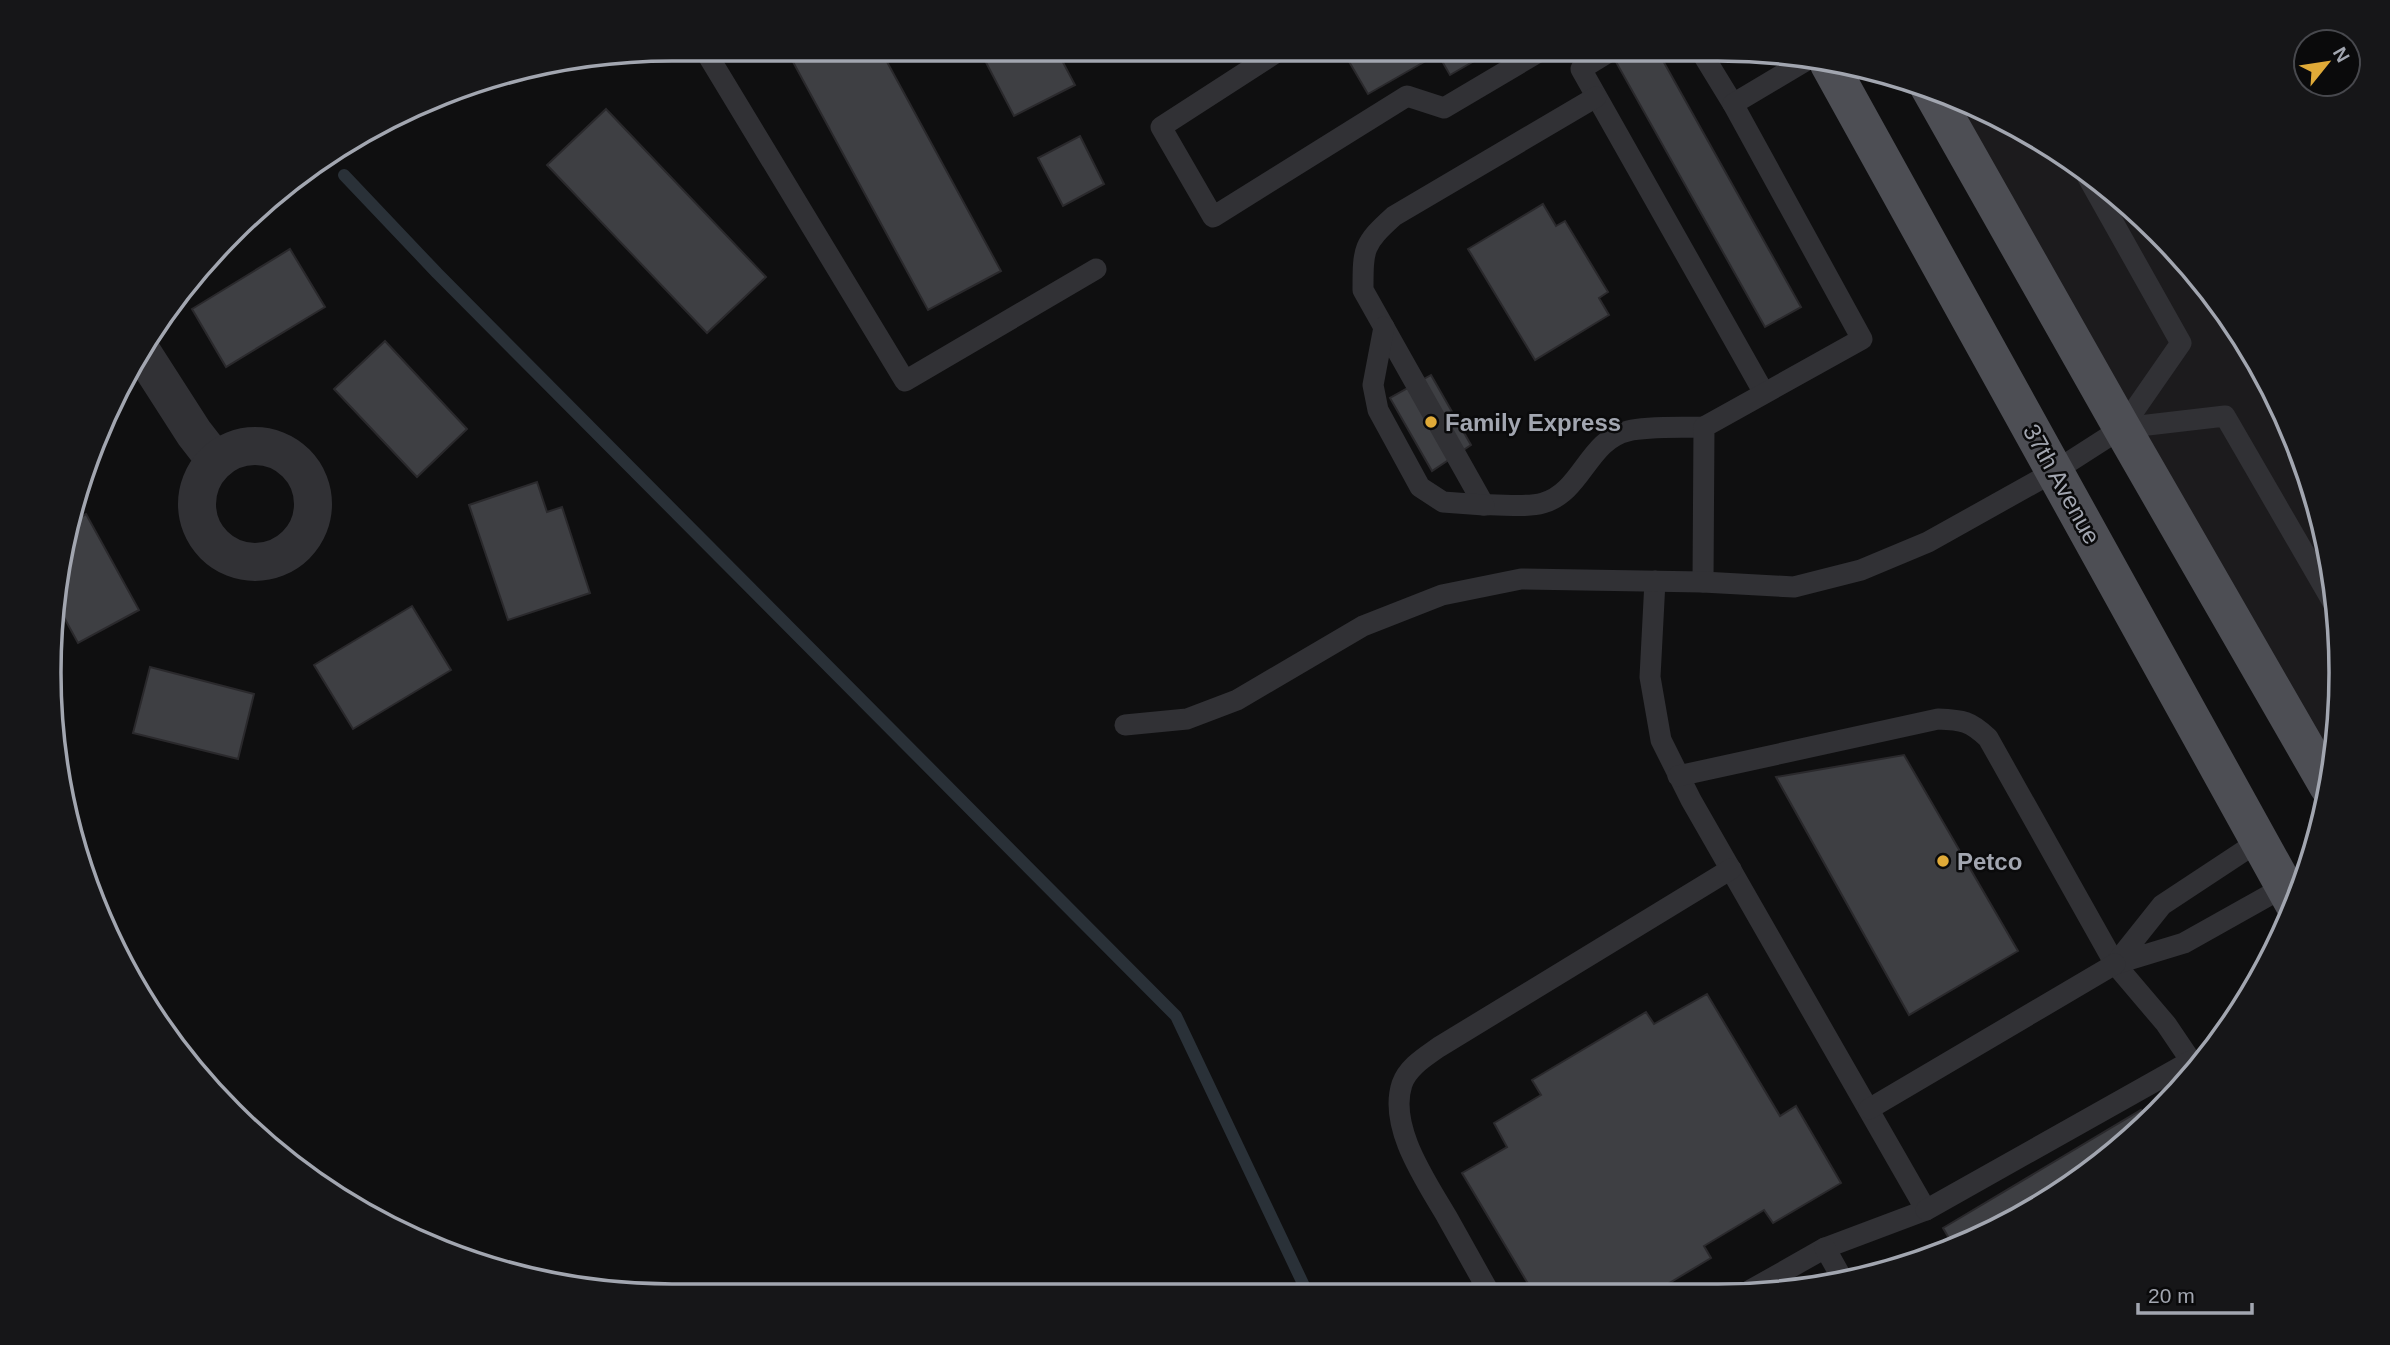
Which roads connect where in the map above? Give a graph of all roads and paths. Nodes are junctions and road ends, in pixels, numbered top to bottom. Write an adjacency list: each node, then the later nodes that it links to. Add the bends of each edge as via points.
1 (711, 61): 12 (lane, via 905,381)
2 (1263, 61): 3 (lane, via 1161,127 1213,217 1408,96 1444,108)
3 (1523, 61)
4 (1594, 61): 8 (lane, via 1581,69)
5 (1707, 61): 10 (lane)
6 (1797, 66): 10 (lane)
7 (1834, 72): 19 (main road, 37th Avenue)
8 (1596, 97): 13 (lane, via 1394,216 1373,235 1363,256 1363,290); 15 (lane)
9 (1938, 103): 17 (main road)
10 (1733, 104): 15 (lane, via 1862,339)
11 (2098, 194): 17 (lane, via 2181,343)
12 (1096, 269)
13 (1384, 327): 20 (lane); 20 (lane, via 1373,385 1378,410 1420,487 1443,502)
14 (147, 360): 18 (street)
15 (1764, 393): 16 (lane)
16 (1704, 427): 20 (lane, via 1626,431 1602,445 1562,495 1542,504); 22 (lane)
17 (2122, 428): 19 (lane); 23 (lane, via 2225,416); 25 (main road)
18 (215, 460)
19 (2055, 471): 22 (lane, via 1928,542 1861,570 1794,587); 27 (main road, 37th Avenue)
20 (1483, 505)
21 (1655, 581): 22 (lane); 24 (lane, via 1521,579 1442,596 1363,626 1237,700 1187,719); 26 (lane, via 1650,677 1661,740)
22 (1703, 582)
23 (2322, 584)
24 (1125, 725)
25 (2320, 773)
26 (1678, 776): 28 (lane); 31 (lane, via 1938,719 1973,724 1988,738)
27 (2259, 841): 29 (main road, 37th Avenue); 31 (lane, via 2162,905)
28 (1731, 870): 34 (lane); 39 (lane, via 1439,1047 1411,1069 1403,1082 1400,1110 1412,1155)
29 (2287, 893)
30 (2285, 898): 31 (lane, via 2184,943)
31 (2115, 964): 32 (lane); 34 (lane)
32 (2190, 1060)
33 (2182, 1070): 35 (lane)
34 (1869, 1109): 35 (lane)
35 (1926, 1210): 36 (lane)
36 (1825, 1248): 37 (lane); 38 (lane)
37 (1838, 1272)
38 (1766, 1281)
39 (1485, 1284)

